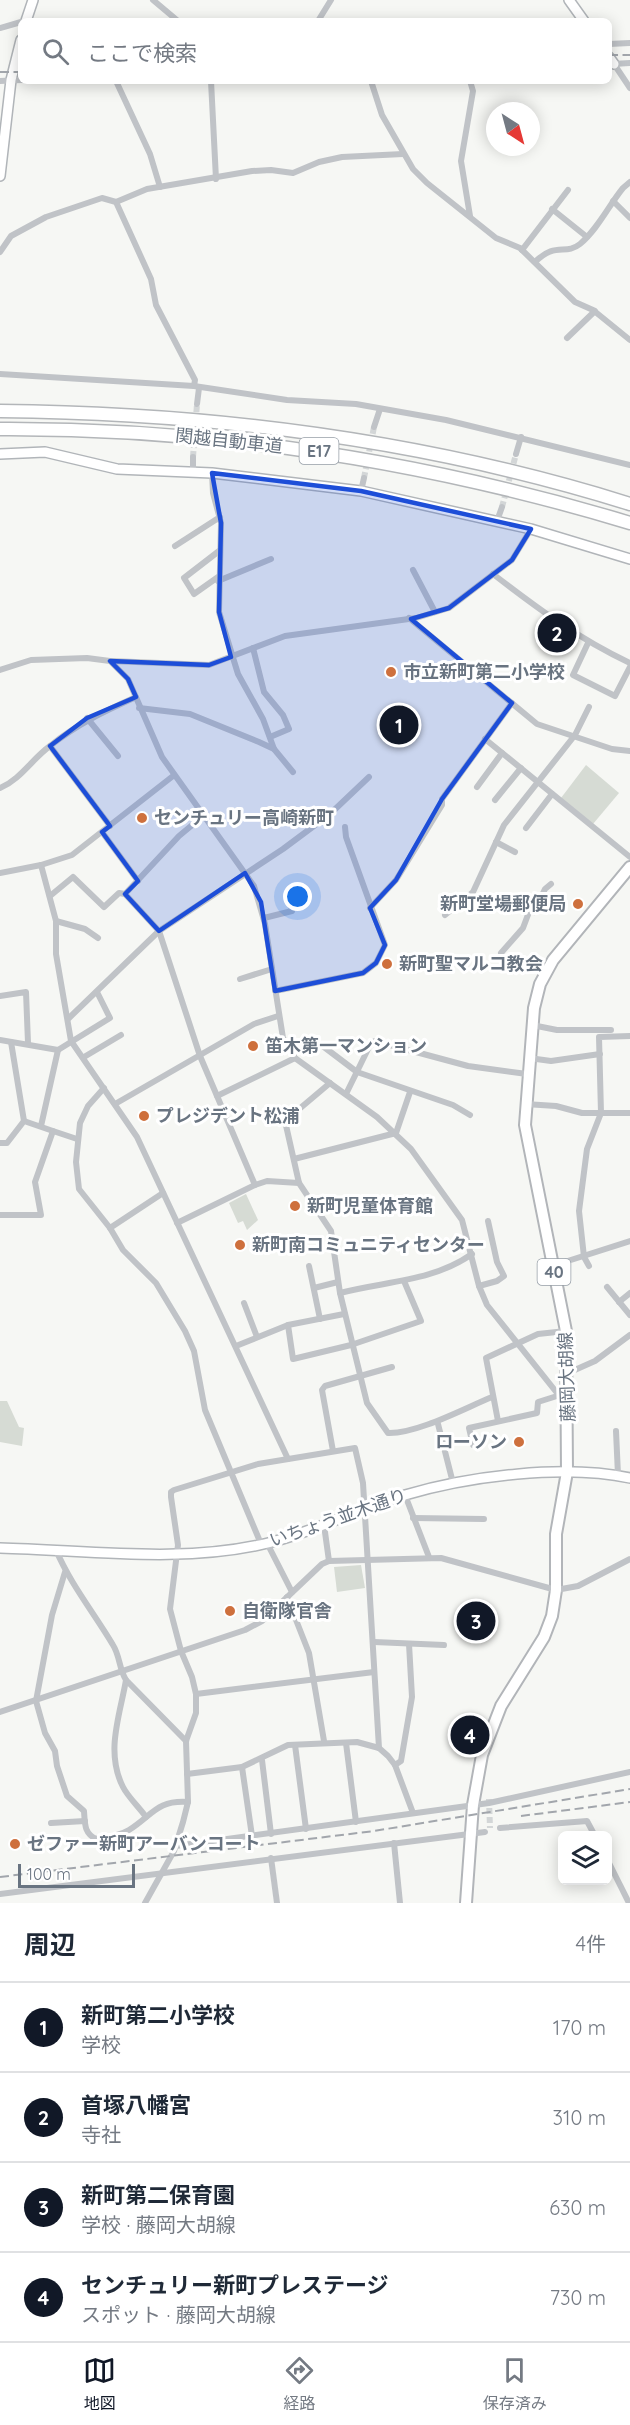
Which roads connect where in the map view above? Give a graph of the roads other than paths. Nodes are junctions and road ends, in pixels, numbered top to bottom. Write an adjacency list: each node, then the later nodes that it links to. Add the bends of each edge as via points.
1 (153, 0): 6 (street)
2 (331, 0): 7 (street)
3 (569, 0): 8 (street)
4 (31, 2): 5 (street)
5 (25, 18)
6 (174, 18)
7 (320, 18)
8 (582, 18)
9 (18, 23): 10 (street)
10 (0, 28)
11 (630, 43): 12 (street)
12 (612, 44)
13 (612, 62): 15 (street)
14 (612, 63): 23 (street)
15 (630, 63)
16 (18, 64): 17 (street)
17 (16, 80): 18 (street); 24 (street)
18 (0, 81)
19 (117, 84): 29 (street, via 150,154)
20 (211, 84): 27 (street)
21 (372, 84): 25 (street, via 382,115)
22 (471, 84): 34 (street, via 461,161)
23 (630, 88)
24 (3, 119): 26 (street)
25 (403, 154): 27 (street, via 342,157 293,173 252,171); 34 (street, via 427,183)
26 (0, 176)
27 (216, 179): 29 (street)
28 (630, 182): 31 (street)
29 (160, 187): 32 (street)
30 (568, 190): 33 (street)
31 (613, 201): 35 (street); 36 (street)
32 (116, 202): 38 (street, via 102,198 46,218 11,236); 44 (street, via 151,279 156,305)
33 (552, 209): 36 (street); 37 (street)
34 (470, 216): 37 (street, via 496,238)
35 (630, 218)
36 (586, 237): 39 (street, via 573,248 551,249)
37 (522, 250): 39 (street)
38 (0, 252)
39 (534, 262): 40 (street, via 575,302)
40 (595, 311): 41 (street); 42 (street)
41 (567, 338)
42 (630, 340)
43 (0, 374): 44 (street)
44 (196, 387): 45 (street); 46 (street)
45 (197, 404)
46 (380, 409): 48 (street); 50 (street)
47 (0, 411): 59 (highway, 関越自動車道 / E17, via 157,416 347,437 471,462)
48 (374, 428)
49 (0, 429): 63 (highway, 関越自動車道 / E17, via 156,434 343,455 476,481)
50 (521, 438): 52 (street); 54 (street)
51 (0, 454): 55 (street, via 45,452 117,469)
52 (516, 454)
53 (194, 457): 55 (street)
54 (630, 465)
55 (192, 471): 56 (street)
56 (212, 472): 58 (street); 61 (street)
57 (364, 478): 58 (street)
58 (361, 491): 62 (street)
59 (630, 504)
60 (502, 507): 62 (street)
61 (220, 517): 65 (street); 66 (street)
62 (497, 521): 64 (street)
63 (630, 523)
64 (531, 529): 68 (street); 70 (street, via 512,560)
65 (175, 546)
66 (219, 551): 71 (street); 71 (street, via 184,578 194,594)
67 (271, 559): 71 (street)
68 (630, 559)
69 (414, 570): 72 (street)
70 (493, 574): 72 (street, via 449,608); 74 (street)
71 (218, 579): 76 (street, via 219,612)
72 (435, 612): 73 (street)
73 (409, 617): 75 (street, via 285,636); 81 (street)
74 (588, 643): 78 (street); 78 (street, via 573,675 615,696)
75 (253, 648): 76 (street); 86 (street, via 264,692 289,729)
76 (231, 657): 77 (street, via 209,665); 86 (street)
77 (110, 661): 79 (street, via 50,658); 80 (street, via 128,679)
78 (630, 665)
79 (0, 670)
80 (136, 697): 83 (street); 84 (street)
81 (512, 703): 85 (street, via 537,724); 87 (street)
82 (589, 707): 85 (street)
83 (140, 708): 89 (street, via 190,714); 95 (street)
84 (87, 718): 88 (street); 92 (street)
85 (575, 735): 90 (street); 97 (street)
86 (270, 737): 89 (street)
87 (485, 738): 91 (street); 119 (street, via 442,799 396,880)
88 (50, 746): 99 (street, via 15,780); 103 (street)
89 (274, 749): 94 (street)
90 (630, 752)
91 (502, 753): 93 (street); 98 (street)
92 (118, 756)
93 (520, 768): 97 (street); 101 (street)
94 (293, 772)
95 (173, 776): 102 (street); 103 (street)
96 (369, 777): 113 (street, via 330,814)
97 (538, 782): 100 (street); 107 (street, via 504,825)
98 (477, 787)
99 (0, 788)
100 (552, 794): 105 (street); 109 (street)
101 (495, 800)
102 (203, 816): 113 (street); 114 (street)
103 (110, 826): 106 (street)
104 (345, 827): 119 (street)
105 (526, 828)
106 (102, 832): 110 (street, via 72,855); 114 (street)
107 (496, 842): 108 (street); 120 (street, via 473,891)
108 (515, 852)
109 (630, 857)
110 (41, 865): 112 (street); 117 (street)
111 (630, 867): 133 (main road, 藤岡大胡線 / 40, via 546,971)
112 (0, 873)
113 (244, 873): 121 (street, via 254,886); 123 (street)
114 (138, 881): 116 (street)
115 (550, 884): 125 (street, via 523,928)
116 (125, 894): 117 (street, via 119,893 104,907 73,877); 123 (street)
117 (50, 896): 122 (street)
118 (290, 898): 121 (street, via 292,911)
119 (370, 908): 128 (street, via 385,945 376,963 363,973)
120 (444, 915)
121 (264, 918): 126 (street)
122 (56, 921): 124 (street, via 85,929); 132 (street, via 56,954)
123 (159, 931): 129 (street); 144 (street)
124 (98, 938)
125 (501, 953)
126 (272, 969): 127 (street); 128 (street)
127 (240, 980)
128 (275, 991): 131 (street)
129 (97, 992): 132 (street); 138 (street, via 110,1018)
130 (0, 996): 140 (street, via 27,992)
131 (278, 1016): 144 (street, via 254,1024); 146 (street, via 283,1038)
132 (69, 1018): 138 (street)
133 (532, 1025): 134 (street, via 557,1030); 147 (main road, 藤岡大胡線 / 40)
134 (611, 1030)
135 (121, 1035): 145 (street)
136 (630, 1036): 143 (street, via 599,1037)
137 (0, 1040): 139 (street)
138 (71, 1041): 142 (street); 145 (street)
139 (11, 1042): 140 (street); 160 (street)
140 (28, 1043): 142 (street)
141 (320, 1044): 148 (street)
142 (58, 1050): 161 (street)
143 (600, 1054): 147 (street, via 551,1061); 157 (street)
144 (200, 1056): 154 (street); 155 (street)
145 (84, 1057): 151 (street)
146 (295, 1058): 150 (street); 154 (street)
147 (529, 1058): 149 (main road, 藤岡大胡線 / 40)
148 (357, 1072): 149 (street, via 375,1041 468,1066); 152 (street); 153 (street)
149 (527, 1074): 156 (main road, 藤岡大胡線 / 40)
150 (330, 1083): 153 (street); 166 (street, via 285,1121)
151 (104, 1088): 155 (street); 164 (street, via 88,1106)
152 (410, 1092): 159 (street); 163 (street)
153 (346, 1094): 163 (street)
154 (217, 1096): 168 (street)
155 (115, 1104): 169 (street, via 137,1137)
156 (525, 1104): 157 (street); 178 (main road, 藤岡大胡線 / 40, via 527,1146)
157 (601, 1113): 158 (street); 176 (street, via 587,1149 581,1191)
158 (630, 1113)
159 (470, 1115)
160 (24, 1121): 161 (street); 165 (street, via 7,1143)
161 (40, 1126): 162 (street)
162 (53, 1131): 164 (street); 170 (street, via 35,1182 42,1215)
163 (396, 1133): 166 (street); 175 (street, via 457,1210)
164 (77, 1139): 173 (street, via 79,1189)
165 (0, 1143)
166 (294, 1159): 167 (street)
167 (299, 1182): 168 (street, via 267,1181); 181 (street, via 331,1232)
168 (255, 1185): 172 (street)
169 (163, 1193): 172 (street); 173 (street)
170 (0, 1215)
171 (488, 1221): 182 (street, via 504,1276)
172 (177, 1222): 198 (street)
173 (110, 1228): 211 (street, via 123,1250 156,1283 185,1331 194,1351 205,1410)
174 (630, 1241): 176 (street)
175 (472, 1254): 180 (street, via 437,1273); 182 (street)
176 (584, 1257): 178 (street); 179 (street)
177 (309, 1266): 184 (street)
178 (552, 1266): 193 (main road, 藤岡大胡線 / 40)
179 (589, 1266)
180 (404, 1281): 185 (street); 196 (street, via 421,1321)
181 (338, 1282): 184 (street); 185 (street)
182 (479, 1286): 197 (street, via 487,1305)
183 (606, 1287): 187 (street)
184 (314, 1288): 191 (street)
185 (340, 1293): 189 (street)
186 (630, 1293): 187 (street)
187 (619, 1302): 190 (street)
188 (244, 1303): 195 (street)
189 (344, 1314): 191 (street); 196 (street)
190 (630, 1315)
191 (320, 1319): 192 (street)
192 (288, 1325): 195 (street); 196 (street, via 293,1359)
193 (566, 1331): 197 (street, via 545,1332); 200 (main road, 藤岡大胡線 / 40)
194 (630, 1335): 200 (street, via 595,1362)
195 (257, 1337): 198 (street)
196 (351, 1345): 201 (street)
197 (516, 1345): 202 (street); 203 (street, via 486,1358)
198 (236, 1346): 210 (street)
199 (392, 1367): 201 (street)
200 (568, 1373): 204 (main road, 藤岡大胡線 / 40)
201 (360, 1378): 203 (street, via 366,1403 388,1433 422,1425); 209 (street, via 322,1390)
202 (557, 1396): 204 (street); 205 (street, via 538,1402 537,1413)
203 (492, 1397): 205 (street)
204 (568, 1406): 212 (main road, 藤岡大胡線 / 40)
205 (498, 1421): 208 (street, via 469,1428)
206 (438, 1424): 215 (street)
207 (616, 1431): 213 (street)
208 (473, 1445)
209 (333, 1451): 210 (street); 217 (street, via 355,1448)
210 (288, 1459): 211 (street)
211 (231, 1471): 221 (street); 224 (street, via 171,1492)
212 (567, 1472): 213 (street, いちょう並木通り); 215 (street, いちょう並木通り); 230 (main road, 藤岡大胡線 / 40, via 556,1534)
213 (618, 1475): 214 (street, いちょう並木通り)
214 (630, 1478)
215 (453, 1483): 216 (street, いちょう並木通り)
216 (405, 1495): 217 (street, いちょう並木通り); 218 (street)
217 (365, 1509): 220 (street, いちょう並木通り); 227 (street)
218 (414, 1518): 219 (street); 225 (street)
219 (484, 1519)
220 (324, 1525): 221 (street, いちょう並木通り); 228 (street)
221 (264, 1544): 224 (street, いちょう並木通り); 231 (street)
222 (0, 1548): 223 (street, いちょう並木通り)
223 (56, 1549): 224 (street, いちょう並木通り); 229 (street)
224 (178, 1554): 235 (street, via 170,1609)
225 (429, 1557): 227 (street); 230 (street)
226 (630, 1559): 230 (street, via 578,1586)
227 (368, 1560): 228 (street); 232 (street)
228 (328, 1561): 231 (street)
229 (66, 1572): 236 (street, via 115,1648); 241 (street, via 52,1615)
230 (556, 1590): 254 (main road, 藤岡大胡線 / 40, via 544,1637 493,1722)
231 (290, 1595): 235 (street, via 246,1630); 238 (street, via 309,1653)
232 (374, 1642): 233 (street); 237 (street)
233 (410, 1644): 234 (street); 249 (street, via 412,1703 401,1761)
234 (444, 1645)
235 (181, 1651): 236 (street); 240 (street)
236 (121, 1672): 239 (street); 241 (street)
237 (375, 1672): 238 (street); 247 (street)
238 (313, 1679): 240 (street); 244 (street)
239 (126, 1680): 243 (street); 256 (street, via 114,1760 123,1788)
240 (196, 1694): 243 (street, via 196,1713)
241 (36, 1701): 242 (street); 257 (street, via 67,1796 84,1812)
242 (0, 1712)
243 (186, 1741): 252 (street)
244 (324, 1741): 245 (street); 246 (street)
245 (346, 1743): 247 (street); 258 (street)
246 (295, 1745): 248 (street, via 274,1750); 260 (street)
247 (379, 1748): 249 (street)
248 (262, 1760): 250 (street); 265 (street)
249 (395, 1765): 255 (street)
250 (242, 1767): 252 (street); 266 (street)
251 (630, 1772): 254 (street)
252 (188, 1774): 253 (street)
253 (188, 1802): 256 (street, via 162,1804); 268 (street)
254 (473, 1805): 255 (street); 264 (main road, 藤岡大胡線 / 40)
255 (413, 1813): 258 (street)
256 (146, 1817): 257 (street, via 120,1834 96,1839 89,1835)
257 (85, 1821): 259 (street)
258 (356, 1822): 260 (street)
259 (51, 1823)
260 (306, 1828): 265 (street)
261 (500, 1828): 262 (street, via 587,1821)
262 (592, 1831)
263 (485, 1832): 264 (street)
264 (471, 1833): 267 (street); 276 (main road, 藤岡大胡線 / 40)
265 (272, 1834): 266 (street)
266 (252, 1836): 268 (street)
267 (394, 1843): 269 (street); 275 (street)
268 (176, 1846): 271 (street)
269 (271, 1858): 271 (street); 274 (street)
270 (612, 1869): 277 (street)
271 (162, 1872): 272 (street); 273 (street)
272 (0, 1894)
273 (145, 1903)
274 (277, 1903)
275 (400, 1903)
276 (466, 1903)
277 (629, 1903)

